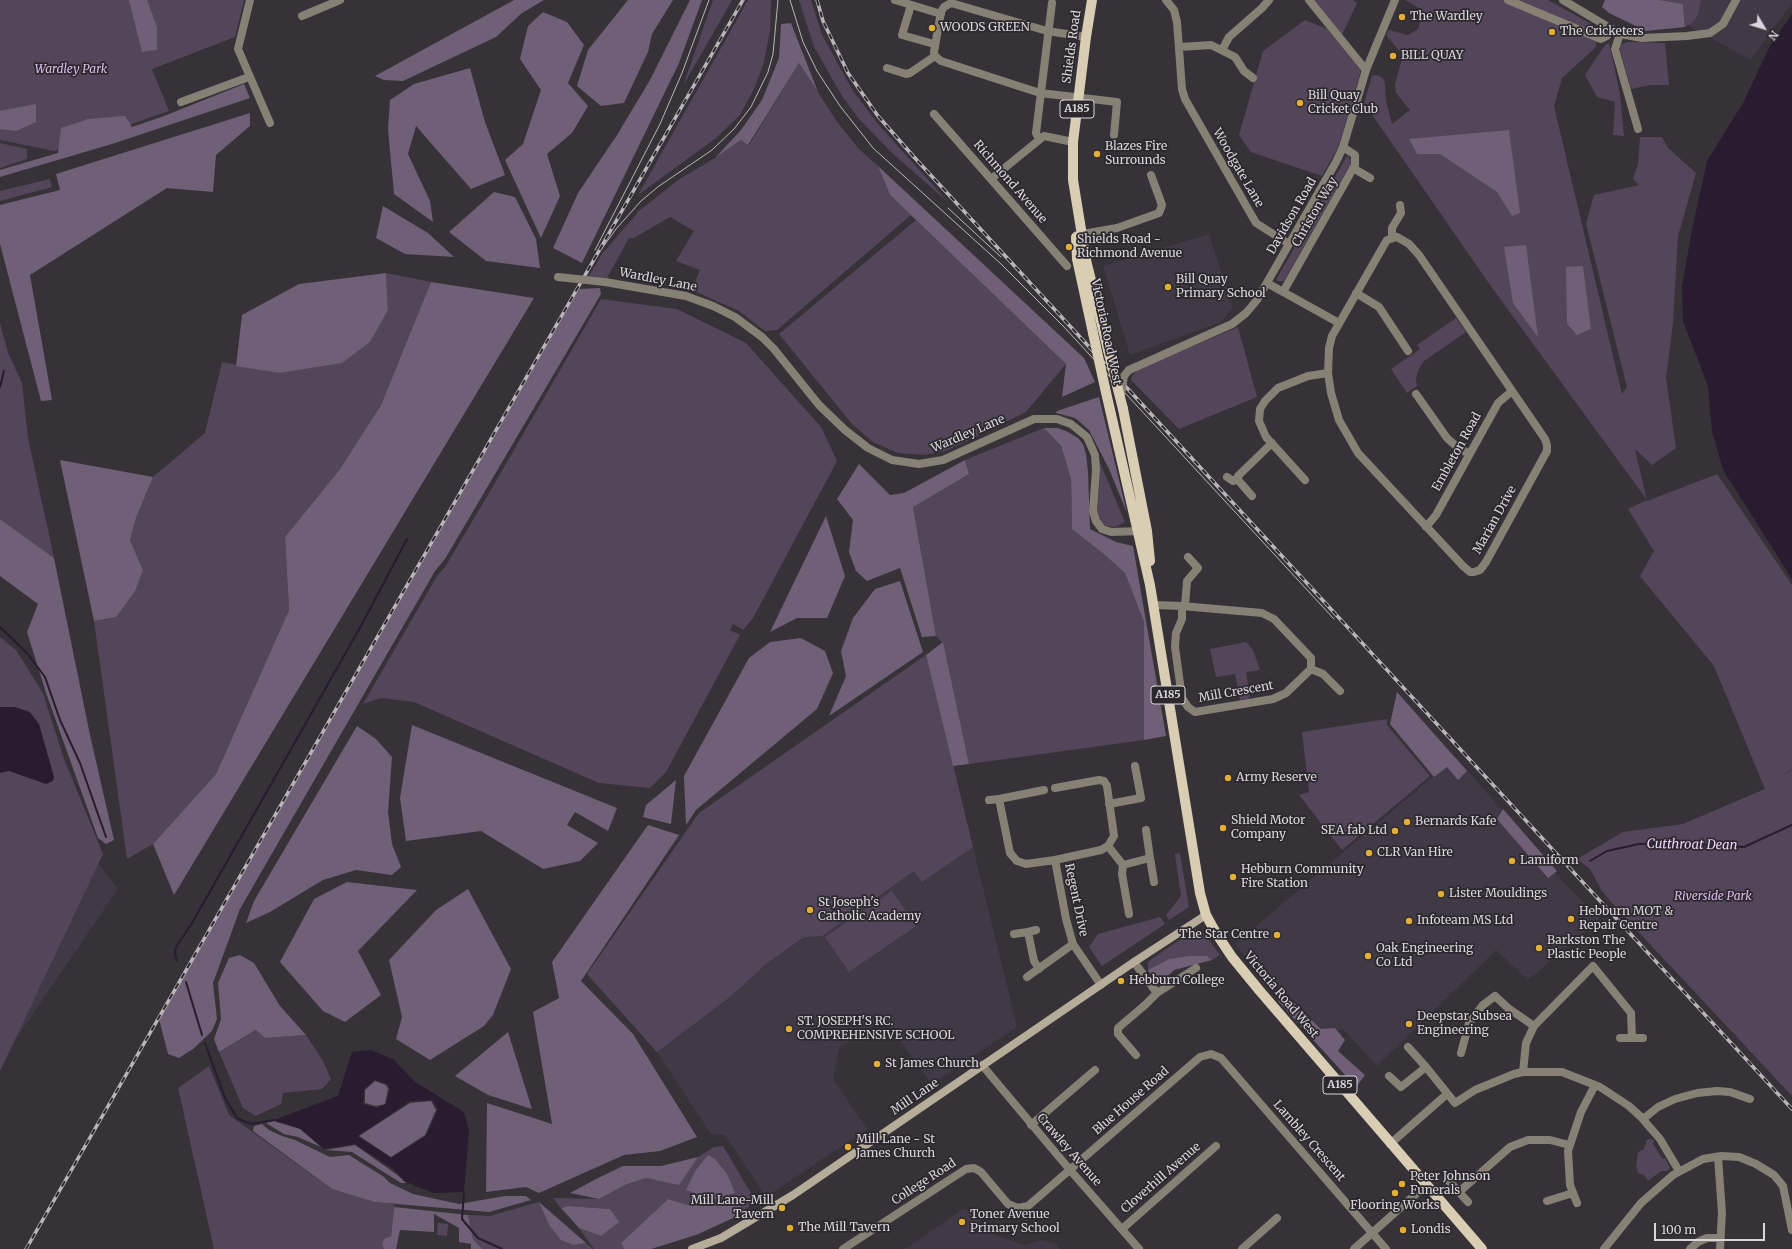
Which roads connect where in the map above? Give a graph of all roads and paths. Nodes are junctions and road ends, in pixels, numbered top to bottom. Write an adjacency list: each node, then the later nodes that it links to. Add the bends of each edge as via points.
1 (250, 0): 28 (street, via 238,49)
2 (340, 0): 14 (street)
3 (895, 0): 15 (street)
4 (1092, 0): 21 (main road, Shields Road / A185)
5 (1269, 0): 24 (street, via 1229,37)
6 (1309, 0): 27 (street)
7 (1395, 0): 27 (street, Davidson Road)
8 (1508, 0): 18 (street, via 1601,39 1607,36)
9 (1563, 0): 18 (street)
10 (1736, 0): 20 (street, via 1723,24 1710,33 1642,38)
11 (947, 2): 16 (street); 19 (street)
12 (1171, 2): 23 (street, Woodgate Lane, via 1177,22)
13 (1052, 3): 19 (street)
14 (323, 4): 17 (street)
15 (911, 5): 16 (street); 22 (street, via 902,35)
16 (940, 14): 22 (street)
17 (302, 16)
18 (1610, 28): 20 (street)
19 (1047, 31): 21 (street); 30 (street)
20 (1620, 34): 35 (street, via 1615,49)
21 (1086, 37): 31 (main road, Shields Road / A185)
22 (934, 44): 25 (street)
23 (1179, 47): 24 (street, via 1208,44); 47 (street, Woodgate Lane, via 1182,89 1187,104 1256,223)
24 (1222, 50): 29 (street, via 1235,57 1244,71)
25 (935, 56): 26 (street, via 906,74); 30 (street, via 941,62)
26 (887, 68)
27 (1366, 70): 39 (street, Davidson Road)
28 (249, 77): 32 (street); 34 (street)
29 (1253, 78)
30 (1040, 93): 31 (street); 37 (street, via 1036,133)
31 (1079, 97): 36 (street, via 1117,102); 38 (main road, Shields Road / A185)
32 (181, 102)
33 (934, 114): 43 (street, Richmond Avenue)
34 (270, 123)
35 (1638, 129)
36 (1114, 135)
37 (1039, 139): 38 (street, via 1044,136); 43 (street)
38 (1073, 142): 45 (main road, Shields Road / A185, via 1074,193)
39 (1343, 147): 40 (street, via 1355,155); 47 (street, Davidson Road)
40 (1353, 168): 42 (street); 52 (street, Christon Way)
41 (1151, 175): 45 (street, via 1162,205 1159,213 1117,228)
42 (1370, 178)
43 (991, 179): 49 (street, Richmond Avenue)
44 (1400, 205): 46 (street, via 1401,213 1392,228)
45 (1079, 235): 48 (main road, A185)
46 (1392, 238): 53 (street, Marian Drive, via 1384,245); 57 (street, Marian Drive, via 1404,240 1416,251)
47 (1289, 244): 51 (street, Davidson Road)
48 (1081, 259): 59 (main road, Victoria Road West / A185, bridge); 67 (main road, Victoria Road West / A185, bridge, via 1110,410)
49 (1067, 266)
50 (558, 277): 67 (street, Wardley Lane, bridge, via 686,296 735,317 774,349 819,404 845,430 868,448 892,460 919,464 943,460 1034,419 1056,419 1071,424 1087,437 1095,455 1093,511 1096,521 1102,529 1111,532)
51 (1267, 283): 52 (street); 59 (street, Davidson Road, bridge, via 1246,313 1223,329 1129,370 1123,380)
52 (1283, 292): 54 (street)
53 (1356, 293): 54 (street, Marian Drive); 55 (street, via 1379,307)
54 (1338, 323): 56 (street, Marian Drive, via 1330,342)
55 (1408, 351)
56 (1328, 374): 60 (street, via 1308,376 1290,382 1278,388 1265,401 1260,409 1259,420 1264,433); 66 (street, Marian Drive, via 1336,412 1353,447)
57 (1512, 391): 61 (street, Embleton Road, via 1498,403); 66 (street, Marian Drive, via 1545,439 1548,449 1482,568 1474,572 1467,570)
58 (1416, 394): 61 (street, via 1447,438)
59 (1122, 406): 67 (main road, A185)
60 (1272, 443): 63 (street, via 1239,474); 64 (street)
61 (1469, 454): 66 (street, Embleton Road, via 1436,515)
62 (1227, 477): 63 (street, via 1233,481)
63 (1238, 478): 65 (street)
64 (1305, 480)
65 (1252, 496)
66 (1426, 527)
67 (1143, 531): 69 (main road, Victoria Road West / A185)
68 (1188, 557): 70 (street, via 1198,568 1187,580)
69 (1154, 605): 70 (street); 86 (main road, Victoria Road West / A185, via 1200,893)
70 (1184, 606): 71 (street, via 1262,613 1274,619 1311,658); 71 (street, Mill Crescent, via 1176,633 1175,647 1182,698 1195,712 1273,700 1286,693)
71 (1311, 669): 72 (street, via 1322,674)
72 (1340, 691)
73 (1135, 766): 78 (street, via 1141,798)
74 (1055, 788): 78 (street, via 1104,781)
75 (1044, 790): 76 (street)
76 (999, 798): 77 (street); 82 (street, Regent Drive, via 1010,853 1018,861 1026,864)
77 (989, 800)
78 (1110, 804): 80 (street, via 1114,836)
79 (1146, 830): 81 (street)
80 (1108, 846): 82 (street, Regent Drive, via 1101,850); 83 (street)
81 (1150, 858): 83 (street); 84 (street)
82 (1055, 860): 90 (street, Regent Drive)
83 (1124, 865): 85 (street, via 1122,874)
84 (1154, 882)
85 (1129, 914)
86 (1206, 915): 91 (main road, Mill Lane); 115 (main road, Victoria Road West / A185, via 1232,957)
87 (1036, 930): 88 (street)
88 (1028, 932): 89 (street); 93 (street, via 1034,961)
89 (1014, 934)
90 (1073, 944): 93 (street); 95 (street, Regent Drive)
91 (1134, 962): 95 (main road, Mill Lane); 96 (street)
92 (1196, 968): 96 (street)
93 (1039, 969): 94 (street)
94 (1027, 977)
95 (1101, 984): 105 (main road, Mill Lane)
96 (1157, 993): 104 (street, via 1118,1028 1118,1034)
97 (1534, 1026): 98 (street, via 1594,966 1631,1013); 102 (street, via 1495,996 1483,1005 1469,1023); 108 (street, via 1526,1043)
98 (1632, 1037): 99 (street); 100 (street)
99 (1620, 1038)
100 (1643, 1038)
101 (1408, 1047): 106 (street)
102 (1461, 1053)
103 (1211, 1054): 119 (street, Blue House Road, via 1200,1057); 131 (street, Lambley Crescent, via 1222,1058)
104 (1136, 1055)
105 (982, 1065): 114 (street, Crawley Avenue); 133 (main road, Mill Lane, via 793,1195 721,1238)
106 (1426, 1067): 109 (street, via 1401,1087); 111 (street)
107 (1095, 1070): 114 (street)
108 (1523, 1072): 110 (street, via 1562,1072); 111 (street, via 1493,1081 1456,1103)
109 (1389, 1076)
110 (1595, 1084): 113 (street, via 1624,1102); 116 (street)
111 (1447, 1094): 115 (street)
112 (1750, 1099): 113 (street, via 1730,1092 1697,1093 1658,1107)
113 (1643, 1119): 120 (street, via 1660,1139)
114 (1031, 1125): 119 (street, Crawley Avenue)
115 (1390, 1144): 122 (main road, Victoria Road West / A185)
116 (1569, 1144): 123 (street, via 1550,1140 1528,1140 1510,1146); 124 (street, via 1568,1167)
117 (1216, 1146): 129 (street, Cloverhill Avenue)
118 (1718, 1157): 120 (street, via 1703,1160); 130 (street, via 1739,1157 1774,1175 1783,1186); 132 (street, via 1722,1214)
119 (1070, 1170): 129 (street, Crawley Avenue); 134 (street, College Road, via 1028,1206 1018,1208 1008,1204 981,1172 974,1168 966,1169)
120 (1680, 1171): 140 (street, via 1651,1192)
121 (1447, 1179): 123 (street)
122 (1426, 1186): 131 (street); 139 (main road, Victoria Road West / A185)
123 (1459, 1192): 126 (street)
124 (1572, 1193): 125 (street); 127 (street)
125 (1547, 1201)
126 (1468, 1202)
127 (1577, 1203)
128 (1277, 1218): 136 (street)
129 (1122, 1229): 135 (street, Crawley Avenue)
130 (1792, 1230)
131 (1372, 1233): 137 (street); 138 (street, Lambley Crescent)
132 (1720, 1238): 141 (street, via 1707,1238); 142 (street)
133 (692, 1249)
134 (843, 1249)
135 (1139, 1249)
136 (1242, 1249)
137 (1354, 1249)
138 (1386, 1249)
139 (1482, 1249)
140 (1604, 1249)
141 (1690, 1249)
142 (1720, 1249)

